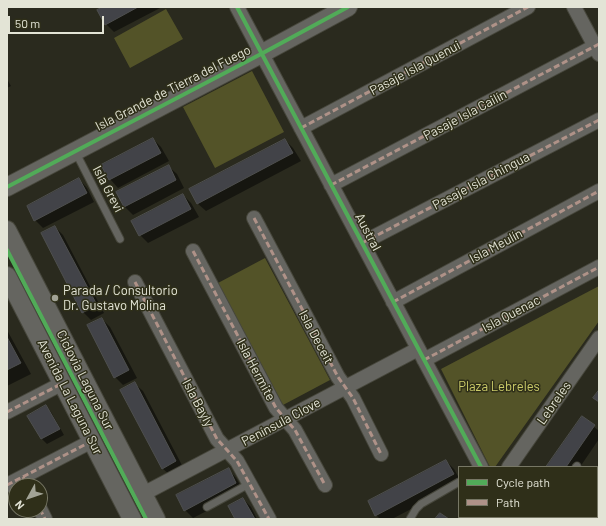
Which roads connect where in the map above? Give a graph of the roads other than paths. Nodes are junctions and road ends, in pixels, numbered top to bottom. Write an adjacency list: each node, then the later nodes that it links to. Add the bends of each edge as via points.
1 (237, 7): 6 (street, Austral)
2 (348, 7): 6 (street, Isla Grande de Tierra del Fuego)
3 (528, 7): 8 (street, Pasaje Isla Quenui)
4 (574, 7): 5 (street)
5 (598, 48): 10 (street, Pasaje Isla Cailín)
6 (261, 54): 8 (street, Austral); 9 (street, Isla Grande de Tierra del Fuego)
7 (599, 120): 16 (street, Pasaje Isla Chingua)
8 (301, 128): 10 (street, Austral)
9 (75, 151): 11 (street, Isla Grande de Tierra del Fuego); 15 (lane, Isla Grevi)
10 (331, 185): 16 (street, Austral)
11 (7, 187)
12 (599, 191): 21 (street, Isla Meulín)
13 (254, 218): 25 (street, Isla Deceit)
14 (7, 230): 37 (street, Avenida La Laguna Sur)
15 (120, 239)
16 (362, 243): 21 (street, Austral)
17 (193, 251): 27 (street, Isla Hermite, via 276,408)
18 (599, 267): 23 (street, Isla Quenac)
19 (7, 276): 24 (street, Avenida La Laguna Sur)
20 (135, 282): 29 (street, Isla Bayly, via 217,439)
21 (393, 302): 23 (street, Austral)
22 (599, 338): 32 (street, Lebreles)
23 (421, 354): 25 (street, Península Clove); 31 (street, Austral)
24 (63, 384): 26 (street); 28 (street, Avenida La Laguna Sur)
25 (345, 388): 27 (street, Península Clove); 30 (street, Isla Deceit)
26 (7, 412)
27 (285, 419): 29 (street, Península Clove); 36 (street, Isla Hermite, via 296,430)
28 (92, 441): 33 (street); 39 (street, Avenida La Laguna Sur)
29 (227, 450): 35 (street, Isla Bayly); 37 (street, Península Clove)
30 (381, 454)
31 (480, 466)
32 (510, 466)
33 (31, 478)
34 (458, 483): 42 (lane, via 421,504)
35 (249, 484): 38 (lane); 41 (street, Isla Bayly)
36 (325, 485)
37 (143, 494): 40 (street, Avenida La Laguna Sur)
38 (207, 507)
39 (132, 519)
40 (156, 519)
41 (269, 519)
42 (410, 519)

